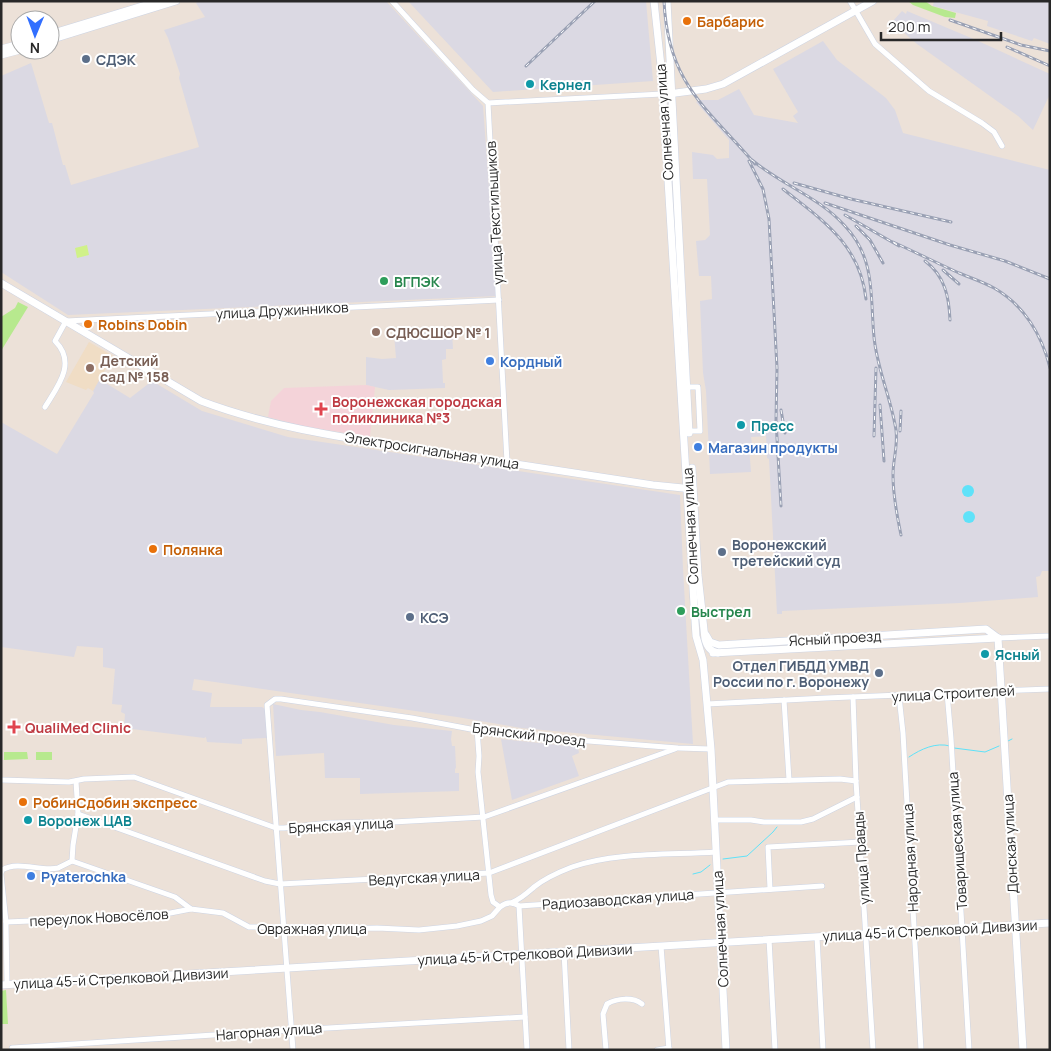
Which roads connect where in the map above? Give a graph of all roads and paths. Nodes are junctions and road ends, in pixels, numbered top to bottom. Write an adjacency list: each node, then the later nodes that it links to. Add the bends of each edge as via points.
1 (159, 1): 9 (main road)
2 (392, 1): 15 (street)
3 (654, 1): 10 (main road, Солнечная улица)
4 (667, 1): 11 (main road, Солнечная улица)
5 (850, 1): 8 (street)
6 (873, 1): 8 (main road)
7 (173, 2): 12 (main road)
8 (855, 11): 14 (main road, via 722,84); 16 (street, via 876,44 929,91 988,128)
9 (60, 31)
10 (657, 34): 11 (main road); 13 (main road, Солнечная улица)
11 (669, 34): 14 (main road, Солнечная улица)
12 (60, 37)
13 (662, 94): 14 (main road); 15 (street); 24 (main road, Солнечная улица)
14 (672, 94): 20 (main road, Солнечная улица)
15 (488, 103): 18 (street, улица Текстильщиков)
16 (1002, 146)
17 (1, 283): 19 (main road, Электросигнальная улица)
18 (499, 300): 19 (street, улица Дружинников); 23 (street, улица Текстильщиков)
19 (66, 321): 21 (street, via 55,341 65,354 66,365); 23 (main road, Электросигнальная улица, via 194,397 216,406 291,428)
20 (688, 387): 22 (main road, Солнечная улица); 22 (street, via 698,387 700,431)
21 (45, 407)
22 (689, 431): 24 (main road, Солнечная улица)
23 (507, 462): 24 (main road, Электросигнальная улица)
24 (690, 489): 26 (main road, Солнечная улица); 31 (main road, Солнечная улица, via 696,636)
25 (964, 631): 26 (main road, Ясный проезд, via 719,646 710,642); 28 (main road, Ясный проезд, via 986,629); 29 (main road)
26 (704, 632): 30 (main road, via 706,645)
27 (1050, 636): 28 (street, Ясный проезд)
28 (998, 638): 29 (main road, Ясный проезд); 33 (main road, Донская улица)
29 (952, 640): 30 (main road, Ясный проезд)
30 (718, 653): 31 (main road, Ясный проезд, via 709,653)
31 (703, 660): 38 (main road, Солнечная улица)
32 (1050, 689): 33 (street, улица Строителей)
33 (1001, 690): 34 (street, улица Строителей); 66 (main road, Донская улица)
34 (946, 693): 35 (street, улица Строителей); 68 (street, Товарищеская улица)
35 (899, 696): 36 (street, улица Строителей); 69 (street, Народная улица)
36 (853, 697): 37 (street, улица Строителей); 45 (street, улица Правды)
37 (784, 700): 38 (street, улица Строителей); 43 (street)
38 (707, 704): 41 (main road, Солнечная улица)
39 (477, 729): 40 (street, Брянский проезд); 49 (street); 51 (street, Брянский проезд, via 281,699 270,702 267,706)
40 (678, 748): 41 (street, Брянский проезд); 49 (street, Брянская улица)
41 (711, 749): 46 (main road, Солнечная улица)
42 (1, 780): 44 (street, Брянская улица)
43 (789, 780): 45 (street, Ведугская улица); 46 (street, Ведугская улица, via 734,781)
44 (76, 781): 48 (street); 51 (street, Брянская улица, via 134,777)
45 (856, 781): 47 (street, улица Правды)
46 (712, 788): 50 (main road, Солнечная улица); 55 (street, Ведугская улица)
47 (857, 797): 50 (street, via 802,822); 52 (street, улица Правды)
48 (78, 814): 54 (street); 56 (street, Ведугская улица)
49 (484, 817): 51 (street, Брянская улица); 55 (street)
50 (714, 820): 53 (main road, Солнечная улица)
51 (276, 828): 56 (street)
52 (860, 842): 58 (street, via 768,847); 70 (street, улица Правды)
53 (716, 852): 59 (main road, Солнечная улица); 60 (street, Овражная улица, via 618,858 572,867 546,879)
54 (72, 861): 63 (street, Овражная улица, via 175,897); 64 (street, via 57,868 2,870)
55 (489, 873): 56 (street, Ведугская улица); 62 (street, via 493,902)
56 (280, 884): 67 (street)
57 (822, 886): 58 (street, Радиозаводская улица)
58 (770, 889): 59 (street, Радиозаводская улица)
59 (718, 892): 61 (street, Радиозаводская улица); 73 (main road, Солнечная улица)
60 (513, 902): 61 (street); 62 (street, Овражная улица)
61 (519, 906): 76 (street)
62 (500, 907): 67 (street, Овражная улица, via 481,921 419,930)
63 (191, 909): 64 (street, переулок Новосёлов, via 155,916); 67 (street, Овражная улица, via 224,914 250,928)
64 (6, 922): 78 (street)
65 (1050, 923): 66 (main road, улица 45-й Стрелковой Дивизии)
66 (1015, 925): 68 (main road, улица 45-й Стрелковой Дивизии); 95 (main road, Донская улица)
67 (282, 927): 77 (street)
68 (962, 928): 69 (main road, улица 45-й Стрелковой Дивизии); 94 (street, Товарищеская улица)
69 (914, 931): 70 (main road, улица 45-й Стрелковой Дивизии); 93 (street, Народная улица)
70 (866, 934): 71 (main road, улица 45-й Стрелковой Дивизии); 92 (street, улица Правды)
71 (817, 937): 72 (main road, улица 45-й Стрелковой Дивизии); 91 (street)
72 (769, 939): 73 (main road, улица 45-й Стрелковой Дивизии); 90 (street)
73 (720, 942): 74 (main road, улица 45-й Стрелковой Дивизии); 89 (main road, Солнечная улица)
74 (661, 946): 75 (main road, улица 45-й Стрелковой Дивизии); 83 (street)
75 (564, 952): 76 (main road, улица 45-й Стрелковой Дивизии); 86 (street)
76 (522, 954): 77 (main road, улица 45-й Стрелковой Дивизии); 80 (street)
77 (286, 969): 78 (main road, улица 45-й Стрелковой Дивизии); 81 (street)
78 (4, 985)
79 (642, 1004): 87 (street, via 634,999 608,1004 603,1014)
80 (525, 1017): 81 (street, Нагорная улица); 85 (street)
81 (292, 1030): 82 (street, Нагорная улица); 84 (street)
82 (12, 1048)
83 (669, 1049): 88 (street)
84 (293, 1050)
85 (527, 1050)
86 (569, 1050)
87 (606, 1050)
88 (657, 1050)
89 (726, 1050)
90 (775, 1050)
91 (823, 1050)
92 (873, 1050)
93 (921, 1050)
94 (969, 1050)
95 (1023, 1050)

